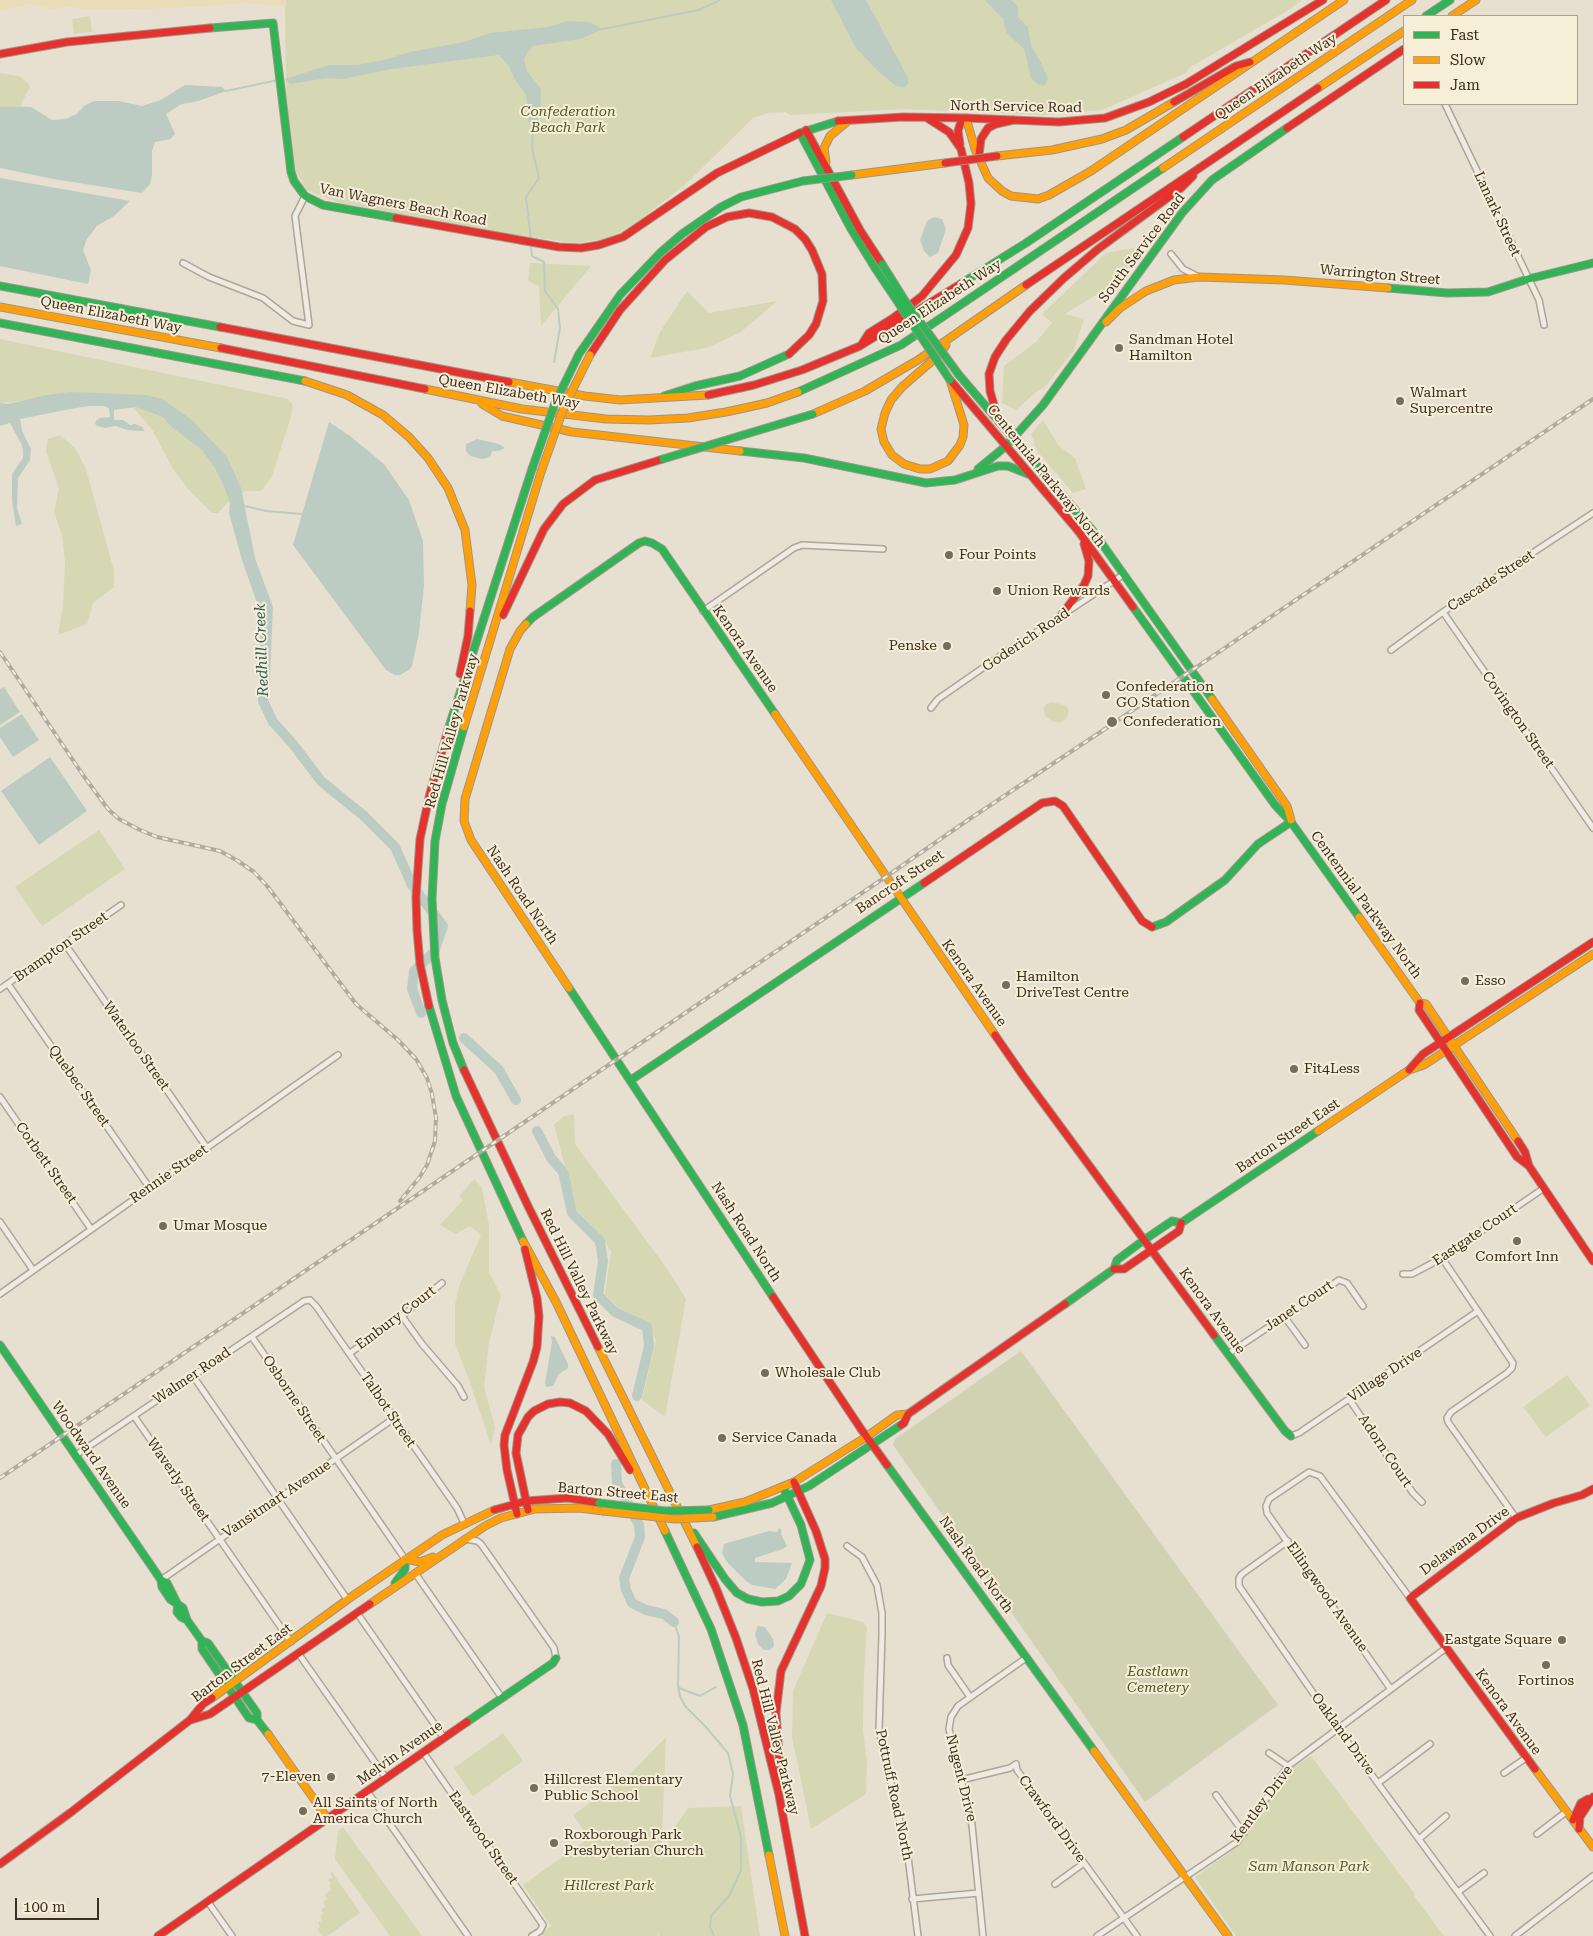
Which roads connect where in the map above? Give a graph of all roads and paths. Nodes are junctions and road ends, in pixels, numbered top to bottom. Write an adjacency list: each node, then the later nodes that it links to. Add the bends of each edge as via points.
1 (1322, 0): 17 (main road, North Service Road, via 1186,84 1149,102 1105,118 1059,122)
2 (1344, 0): 12 (main road)
3 (1386, 0): 36 (main road, Queen Elizabeth Way, via 1026,243)
4 (1412, 0): 39 (main road, Queen Elizabeth Way, via 901,345 805,390 726,412 649,420 568,416)
5 (1450, 0): 7 (main road)
6 (1476, 0): 8 (main road)
7 (1428, 15)
8 (1454, 15)
9 (1403, 32): 21 (main road)
10 (1403, 50): 34 (main road, South Service Road, via 1212,180 1182,213)
11 (0, 54): 23 (main road, Van Wagners Beach Road, via 75,42 273,23 291,172)
12 (1257, 60): 20 (main road, via 1091,171 1038,199 1011,196 1002,191 988,178); 56 (main road, bridge, via 1236,66 1126,130 1102,138 1052,150 779,186 741,197 682,234 620,295 579,354 555,403)
13 (1445, 105): 29 (street, Lanark Street)
14 (927, 118): 15 (main road, North Service Road); 16 (main road, North Service Road); 19 (main road, via 949,132)
15 (964, 118): 17 (main road, North Service Road); 19 (main road, via 958,131); 20 (main road)
16 (850, 119): 18 (main road, North Service Road); 22 (main road, via 830,136 824,148)
17 (1014, 120): 20 (main road, via 988,128 981,138)
18 (803, 132): 22 (main road, Centennial Parkway North); 23 (main road, Van Wagners Beach Road, via 717,172 623,237 581,248 526,242 323,205); 27 (main road, Centennial Parkway North, via 851,229)
19 (961, 149): 36 (main road, via 971,204 964,240 945,270 922,296 868,333)
20 (979, 158)
21 (1207, 162): 35 (main road); 40 (main road, via 1181,188 1064,278 1006,340 989,374)
22 (828, 171): 27 (main road, Centennial Parkway North)
23 (305, 196): 25 (street, via 295,216 309,326 293,321 263,298)
24 (1171, 254): 28 (street, via 1183,268)
25 (184, 263)
26 (1593, 263): 29 (main road, Warrington Street)
27 (878, 266): 37 (main road, Centennial Parkway North, bridge); 40 (main road, Centennial Parkway North, bridge, via 959,375)
28 (1199, 277): 29 (main road, Warrington Street, via 1447,293 1488,292); 34 (main road, Warrington Street, via 1174,280 1146,291 1120,308)
29 (1528, 279): 33 (street, Lanark Street, via 1539,300)
30 (0, 286): 38 (main road, Queen Elizabeth Way, via 530,387 602,398)
31 (0, 307): 39 (main road, Queen Elizabeth Way)
32 (0, 322): 56 (main road, via 310,382 347,395 396,426 433,465 448,488 465,530 470,559 471,602)
33 (1544, 325)
34 (1092, 337): 41 (main road, South Service Road, via 1043,405)
35 (950, 339): 37 (main road, via 940,354 902,387 884,412 881,429 884,442 892,455 904,464 930,469 948,461 960,445 964,425); 54 (main road, bridge, via 865,391 813,414 595,480 563,504 544,528)
36 (860, 346): 38 (main road, Queen Elizabeth Way, via 754,385 716,394)
37 (950, 380): 42 (main road, Centennial Parkway North)
38 (653, 399): 54 (main road, bridge, via 740,376 792,353 809,335 823,301 822,274 812,250 795,229 772,217 749,213 727,217 706,227 665,260 620,310 590,355 564,407)
39 (476, 400): 44 (main road, via 502,416 572,432 804,458 926,483)
40 (999, 422): 41 (main road, Centennial Parkway North)
41 (1013, 438): 42 (main road, South Service Road); 49 (main road, Centennial Parkway North, via 1093,531)
42 (1006, 446): 43 (main road, Centennial Parkway North); 44 (main road, South Service Road)
43 (1028, 474): 44 (main road, via 1008,466 998,466); 46 (main road, Centennial Parkway North)
44 (970, 475)
45 (1593, 513): 52 (street, Cascade Street)
46 (1079, 532): 50 (main road, Centennial Parkway North); 53 (main road, via 1089,561 1088,576)
47 (645, 541): 51 (main road, Kenora Avenue, via 662,549); 76 (main road, Nash Road North, via 533,617 520,631 510,649 465,798 464,821 471,840)
48 (883, 549): 51 (street, via 802,545)
49 (1123, 575): 50 (street, Goderich Road); 58 (main road, Centennial Parkway North, via 1287,806)
50 (1114, 582): 53 (street, Goderich Road); 58 (main road, Centennial Parkway North, via 1275,805)
51 (703, 611): 60 (main road, Kenora Avenue)
52 (1444, 612): 55 (street, Cascade Street); 59 (street, Covington Street)
53 (1060, 617): 57 (street, Goderich Road, via 938,699)
54 (495, 629): 131 (main road, Red Hill Valley Parkway, via 454,760 436,841 432,899 435,958 442,1000 462,1067)
55 (1390, 650)
56 (458, 697): 86 (main road, Red Hill Valley Parkway, via 432,784 420,839 416,896 420,964 432,1020 456,1096)
57 (931, 708)
58 (1291, 822): 60 (main road, Bancroft Street, via 1258,844 1226,880 1166,922 1151,927 1142,921 1067,811 1049,800); 68 (main road, Centennial Parkway North)
59 (1593, 828)
60 (899, 897): 76 (main road, Bancroft Street); 85 (main road, Kenora Avenue)
61 (121, 905): 63 (street, Brampton Street)
62 (1593, 942): 67 (main road, Barton Street East)
63 (65, 944): 65 (street, Brampton Street); 78 (street, Waterloo Street)
64 (1593, 954): 69 (main road, Barton Street East)
65 (8, 984): 66 (street, Brampton Street); 80 (street, Quebec Street)
66 (0, 989)
67 (1514, 995): 69 (main road); 70 (main road, Barton Street East)
68 (1420, 1003): 70 (main road, Centennial Parkway North, via 1426,1004); 71 (main road, Centennial Parkway North, via 1418,1010)
69 (1519, 1003): 72 (main road, Barton Street East)
70 (1449, 1038): 71 (main road, Barton Street East); 72 (main road, Centennial Parkway North)
71 (1441, 1043): 73 (main road, Centennial Parkway North); 75 (main road, Barton Street East, via 1424,1054)
72 (1454, 1046): 73 (main road, Barton Street East); 79 (main road, Centennial Parkway North, via 1521,1145)
73 (1446, 1051): 75 (main road, Barton Street East); 79 (main road, Centennial Parkway North, via 1517,1157)
74 (338, 1055): 78 (street, Rennie Street)
75 (1409, 1070): 83 (main road, Barton Street East)
76 (631, 1080): 112 (main road, Nash Road North)
77 (0, 1097): 84 (street, Corbett Street)
78 (207, 1148): 80 (street, Rennie Street)
79 (1529, 1166): 81 (main road, Centennial Parkway North)
80 (149, 1188): 84 (street, Rennie Street)
81 (1544, 1188): 88 (street, Eastgate Court); 89 (main road, Centennial Parkway North)
82 (0, 1222): 91 (street)
83 (1181, 1223): 85 (main road, Barton Street East, via 1172,1221); 87 (main road, Barton Street East, via 1179,1231)
84 (91, 1229): 91 (street, Rennie Street)
85 (1144, 1240): 87 (main road, Kenora Avenue); 90 (main road, Barton Street East, via 1117,1260)
86 (525, 1244): 117 (main road, Red Hill Valley Parkway); 125 (main road, via 537,1298 538,1330 533,1362 505,1435 505,1457)
87 (1152, 1250): 90 (main road, Barton Street East, via 1124,1270); 104 (main road, Kenora Avenue)
88 (1442, 1258): 92 (street, Eastgate Court, via 1412,1274); 97 (street)
89 (1592, 1258)
90 (1114, 1269): 108 (main road, Barton Street East)
91 (33, 1270): 94 (street, Rennie Street)
92 (1403, 1274)
93 (442, 1283): 98 (street, Embury Court)
94 (0, 1294)
95 (310, 1300): 100 (street, Walmer Road); 103 (street, Talbot Street)
96 (1363, 1306): 99 (street, Janet Court, via 1347,1283 1338,1280)
97 (1478, 1311): 107 (street, Village Drive); 129 (street, via 1512,1361 1512,1368 1447,1418)
98 (402, 1316): 103 (street, Embury Court); 106 (street)
99 (1284, 1316): 102 (street); 104 (street, Janet Court)
100 (252, 1337): 105 (street, Walmer Road); 115 (street, Osborne Street)
101 (0, 1345): 114 (main road, Woodward Avenue)
102 (1305, 1345)
103 (350, 1353): 110 (street, Talbot Street)
104 (1228, 1354): 111 (main road, Kenora Avenue)
105 (193, 1376): 109 (street, Walmer Road); 122 (street)
106 (464, 1397)
107 (1349, 1399): 111 (street, Village Drive); 124 (street, Adorn Court)
108 (908, 1414): 112 (main road, Barton Street East, via 897,1415); 113 (main road, Barton Street East, via 904,1423)
109 (134, 1416): 114 (street, Walmer Road); 132 (street, Waverly Street)
110 (393, 1418): 115 (street, Vansitmart Avenue); 130 (street, Talbot Street, via 457,1508)
111 (1291, 1436)
112 (866, 1437): 113 (main road, Nash Road North); 116 (main road, Barton Street East)
113 (872, 1445): 120 (main road, Barton Street East); 150 (main road, Nash Road North)
114 (76, 1455): 139 (main road, Woodward Avenue)
115 (335, 1459): 122 (street, Vansitmart Avenue); 137 (street, Osborne Street)
116 (794, 1482): 118 (main road, Barton Street East); 120 (main road)
117 (642, 1483): 123 (main road, via 593,1416 576,1405 554,1402 528,1417 518,1435 516,1454); 199 (main road, Red Hill Valley Parkway, via 711,1629 728,1676 753,1773)
118 (783, 1488): 121 (main road); 123 (main road, Barton Street East, bridge, via 745,1502 709,1510 664,1511 568,1498)
119 (1593, 1489): 129 (main road, Delawana Drive)
120 (799, 1491): 121 (main road, Barton Street East); 172 (main road, via 816,1531 825,1568 821,1586 782,1672 776,1713)
121 (788, 1496): 127 (main road, Barton Street East, bridge, via 764,1506 713,1517 675,1519 555,1507); 131 (main road, via 801,1525 810,1560 801,1584 789,1596 778,1601 755,1601 733,1589)
122 (277, 1499): 132 (street, Vansitmart Avenue); 142 (street)
123 (526, 1501): 125 (main road, Barton Street East); 127 (main road)
124 (1422, 1502)
125 (515, 1504): 128 (main road); 130 (main road, Barton Street East)
126 (1266, 1506): 134 (street, Ellingwood Avenue, via 1267,1513); 141 (street, Kenora Avenue, via 1269,1499 1309,1472 1320,1476)
127 (528, 1510): 128 (main road, Barton Street East)
128 (517, 1514): 133 (main road, Barton Street East, via 484,1526)
129 (1516, 1518): 141 (main road, Delawana Drive)
130 (464, 1523): 137 (main road, Barton Street East)
131 (686, 1524): 172 (main road, Red Hill Valley Parkway, via 716,1588 753,1689)
132 (219, 1539): 139 (street, Vansitmart Avenue); 145 (street, Waverly Street)
133 (465, 1539): 136 (main road, Barton Street East); 148 (street, via 481,1544 554,1648)
134 (1288, 1541): 153 (street, Ellingwood Avenue); 160 (street, Oakland Drive, via 1242,1574 1239,1586)
135 (847, 1546): 192 (street, Pottruff Road North, via 862,1558 877,1585 882,1612 879,1730 908,1857)
136 (447, 1552): 137 (main road, via 420,1562); 138 (main road, Barton Street East)
137 (405, 1559): 140 (main road, via 405,1570); 142 (main road, Barton Street East)
138 (415, 1573): 140 (main road, Barton Street East); 157 (street)
139 (161, 1580): 144 (main road, Woodward Avenue, via 167,1583 174,1595 177,1612 187,1620)
140 (390, 1589): 143 (main road, Barton Street East)
141 (1410, 1598): 146 (main road, Kenora Avenue)
142 (348, 1600): 145 (main road, Barton Street East)
143 (357, 1613): 147 (main road, Barton Street East); 161 (street)
144 (202, 1642): 151 (main road, Woodward Avenue, via 208,1643); 152 (main road, Woodward Avenue, via 202,1648)
145 (291, 1642): 151 (main road, Barton Street East)
146 (1446, 1648): 153 (street, Kentley Drive); 165 (main road, Kenora Avenue)
147 (298, 1654): 154 (main road, Barton Street East); 168 (street)
148 (556, 1658): 157 (main road, Melvin Avenue)
149 (947, 1658): 156 (street, via 948,1665)
150 (1026, 1658): 156 (street, Nugent Drive); 187 (main road, Nash Road North)
151 (235, 1682): 152 (main road, Barton Street East); 154 (main road, Woodward Avenue)
152 (228, 1686): 155 (main road, Woodward Avenue); 158 (main road, Barton Street East, via 203,1704)
153 (1390, 1688): 160 (street, Kentley Drive)
154 (242, 1692): 155 (main road, Barton Street East); 159 (main road, Woodward Avenue, via 257,1713)
155 (235, 1697): 158 (main road, Barton Street East, via 210,1714); 159 (main road, Woodward Avenue, via 249,1718)
156 (970, 1697): 169 (street, Nugent Drive, via 958,1706 948,1730)
157 (502, 1698): 161 (main road, Melvin Avenue)
158 (190, 1720): 185 (main road, Barton Street East)
159 (257, 1720): 177 (main road, Woodward Avenue)
160 (1338, 1729): 166 (street, Kentley Drive); 170 (street, Oakland Drive)
161 (444, 1738): 163 (main road, Melvin Avenue)
162 (1430, 1744): 170 (street)
163 (423, 1752): 168 (main road, Melvin Avenue); 198 (street, Eastwood Street, via 543,1925 540,1932)
164 (1269, 1753): 166 (street)
165 (1526, 1758): 167 (street); 175 (main road, Kenora Avenue)
166 (1288, 1766): 180 (street, Kentley Drive)
167 (1504, 1773)
168 (386, 1778): 171 (main road, Melvin Avenue)
169 (961, 1780): 184 (street, Crawford Drive, via 1016,1764 1017,1770); 191 (street, Nugent Drive, via 972,1825)
170 (1378, 1784): 182 (street, Oakland Drive)
171 (367, 1791): 177 (main road, Melvin Avenue); 197 (street)
172 (779, 1795): 200 (main road, Red Hill Valley Parkway)
173 (1216, 1796): 180 (street)
174 (1593, 1797): 178 (main road, via 1581,1803); 179 (main road, via 1580,1818)
175 (1566, 1812): 178 (main road, Kenora Avenue); 181 (street)
176 (1446, 1816): 182 (street)
177 (328, 1819): 193 (main road, Melvin Avenue)
178 (1573, 1820): 179 (main road, Kenora Avenue)
179 (1579, 1829): 183 (main road, Kenora Avenue)
180 (1244, 1833): 187 (street, Kentley Drive, via 1238,1842)
181 (1537, 1834)
182 (1419, 1839): 190 (street, Oakland Drive)
183 (1593, 1847)
184 (1084, 1863): 189 (street); 194 (street, Crawford Drive)
185 (0, 1864)
186 (1484, 1873): 190 (street)
187 (1186, 1876): 194 (street, Kentley Drive); 205 (main road, Nash Road North)
188 (1593, 1876): 207 (street)
189 (1055, 1884)
190 (1458, 1892): 206 (street, Oakland Drive)
191 (979, 1893): 192 (street); 202 (street, Nugent Drive)
192 (912, 1899): 201 (street, Pottruff Road North)
193 (208, 1902): 195 (main road, Melvin Avenue); 196 (street)
194 (1125, 1918): 203 (street, Kentley Drive); 204 (street, Crawford Drive)
195 (158, 1936)
196 (232, 1936)
197 (468, 1936)
198 (532, 1936)
199 (785, 1936)
200 (805, 1936)
201 (918, 1936)
202 (983, 1936)
203 (1097, 1936)
204 (1137, 1936)
205 (1228, 1936)
206 (1490, 1936)
207 (1515, 1936)

